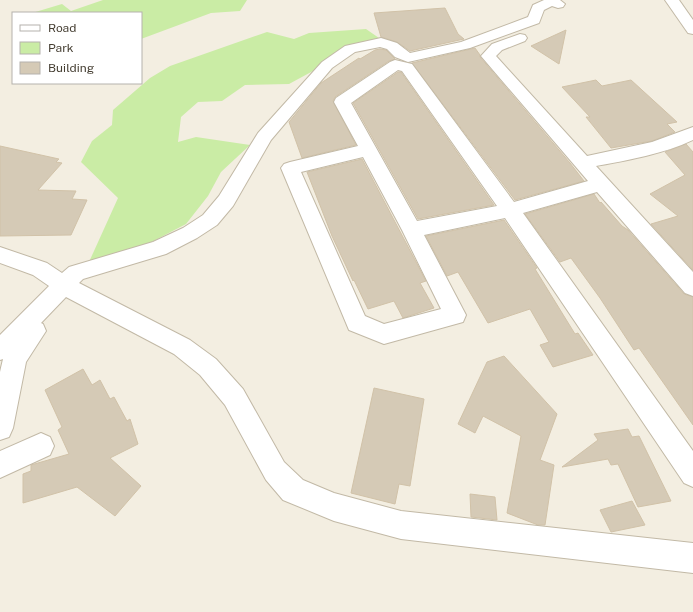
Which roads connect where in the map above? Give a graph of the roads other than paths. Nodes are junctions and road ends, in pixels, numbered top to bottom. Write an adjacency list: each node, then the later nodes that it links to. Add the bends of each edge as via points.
1 (672, 0): 3 (street)
2 (564, 2): 5 (street, via 552,1 538,8 534,20 466,45); 8 (street, via 545,16 538,32 497,47 488,56)
3 (688, 18): 4 (street)
4 (693, 30)
5 (408, 62): 7 (street, via 395,65 342,102); 10 (street); 13 (street, via 392,46 381,42 350,49 339,56 328,64 264,137 226,201 210,220 190,234 159,248 76,274)
6 (693, 133): 8 (street, via 659,146)
7 (368, 150): 11 (street); 11 (street, via 290,168 357,323 384,334 454,316)
8 (582, 163): 9 (street)
9 (601, 184): 10 (street); 14 (street)
10 (510, 210): 11 (street); 20 (street)
11 (412, 230)
12 (0, 255): 13 (street, via 40,269)
13 (65, 286): 15 (street); 21 (street, via 182,347 208,367 234,397 275,471 293,490 334,507 401,525)
14 (693, 287)
15 (39, 310): 16 (street); 17 (street, via 43,320 15,358)
16 (0, 350)
17 (0, 428)
18 (41, 446): 19 (street)
19 (0, 464)
20 (693, 474)
21 (693, 558)

